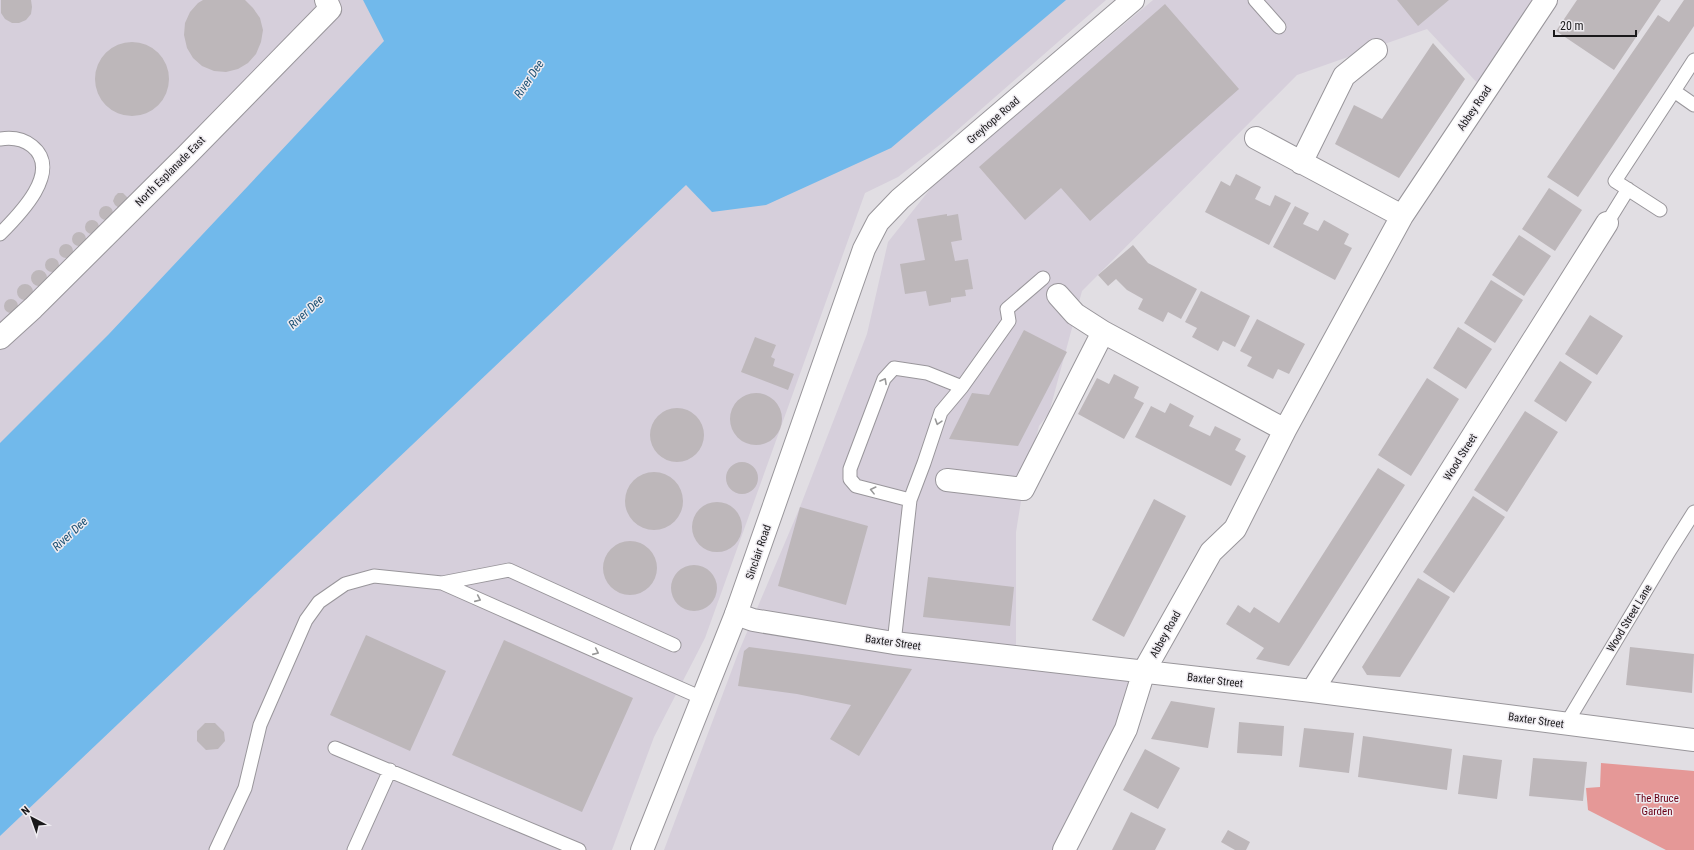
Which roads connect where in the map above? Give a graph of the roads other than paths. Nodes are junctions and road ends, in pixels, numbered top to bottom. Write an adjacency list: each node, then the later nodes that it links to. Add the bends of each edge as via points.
1 (326, 0): 22 (street, North Esplanade East, via 330,9 180,162)
2 (1133, 0): 18 (street, Greyhope Road, via 900,198 878,222)
3 (1255, 0): 5 (lane)
4 (1546, 0): 15 (street, Abbey Road)
5 (1280, 27)
6 (1376, 50): 12 (street, via 1344,76)
7 (1694, 60): 8 (lane)
8 (1674, 92): 9 (lane); 13 (lane, via 1615,181)
9 (1694, 105)
10 (1256, 138): 12 (street)
11 (0, 140): 17 (lane, via 9,138 27,142 35,148 43,166 42,179 33,194)
12 (1301, 163): 15 (street)
13 (1628, 190): 14 (lane); 16 (lane)
14 (1660, 210)
15 (1402, 216): 24 (street, Abbey Road)
16 (1607, 223): 33 (street, Wood Street)
17 (2, 229)
18 (864, 249): 29 (street, Sinclair Road)
19 (1043, 278): 23 (lane, via 1007,309 1009,321)
20 (1058, 296): 21 (street, via 1075,314)
21 (1104, 332): 24 (street); 25 (street, via 1023,489)
22 (0, 338)
23 (962, 387): 26 (lane, one-way to 26, via 941,412); 26 (lane, one-way to 23, via 856,486 850,479 850,469 884,380 894,368 927,373)
24 (1285, 430): 32 (street, Abbey Road, via 1235,529 1210,552)
25 (947, 480)
26 (910, 500): 30 (lane)
27 (1694, 512): 35 (lane, Wood Street Lane)
28 (442, 583): 31 (lane, via 509,570); 34 (lane, one-way to 34); 39 (lane, via 374,576 345,584 319,602 306,620 260,725 245,788)
29 (736, 614): 30 (street, Baxter Street, via 753,620); 34 (street, Sinclair Road)
30 (894, 643): 32 (street, Baxter Street)
31 (674, 645)
32 (1144, 671): 33 (street, Baxter Street); 43 (street, Abbey Road, via 1126,729)
33 (1312, 691): 35 (street, Baxter Street)
34 (702, 698): 42 (street, Sinclair Road)
35 (1566, 724): 36 (street, Baxter Street)
36 (1694, 740)
37 (336, 748): 38 (lane)
38 (390, 770): 40 (lane); 41 (lane)
39 (216, 850)
40 (354, 850)
41 (579, 850)
42 (642, 850)
43 (1064, 850)

